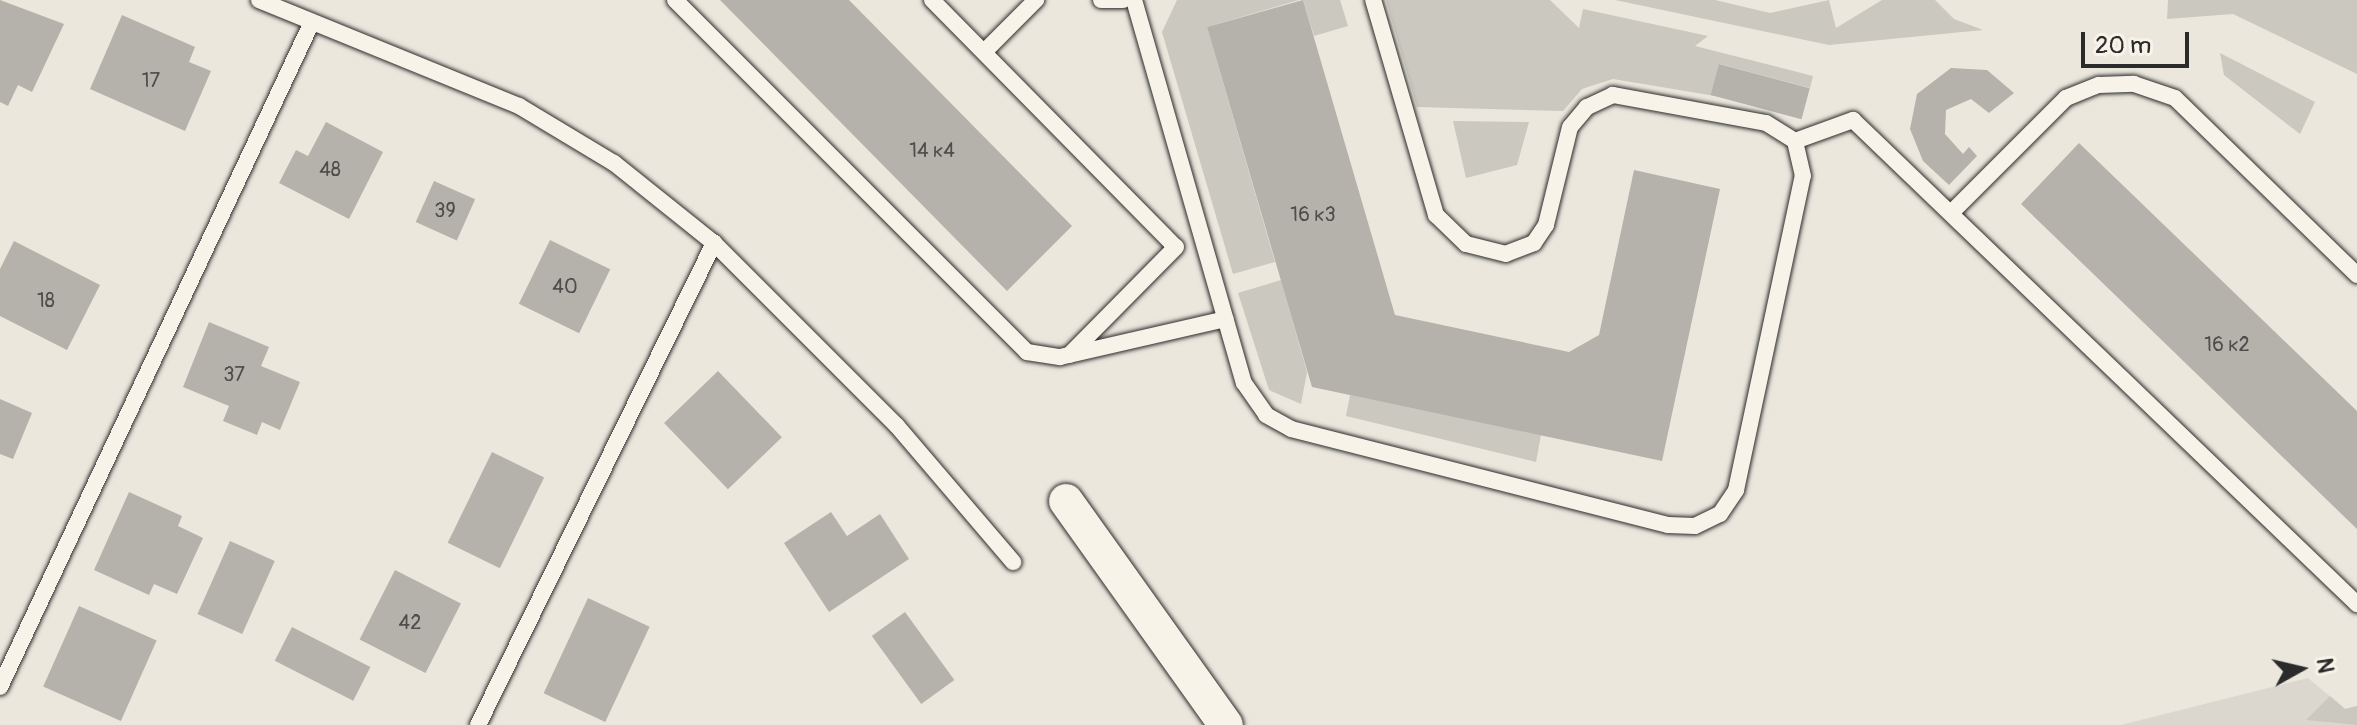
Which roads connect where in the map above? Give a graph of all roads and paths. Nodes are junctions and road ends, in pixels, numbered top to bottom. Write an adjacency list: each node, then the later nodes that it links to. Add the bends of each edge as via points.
1 (259, 0): 9 (lane)
2 (675, 0): 18 (lane, via 1017,346 1038,356)
3 (932, 0): 10 (lane)
4 (1036, 0): 10 (lane)
5 (1101, 0): 6 (lane)
6 (1123, 0)
7 (1134, 0): 13 (lane)
8 (1373, 0): 11 (lane, via 1436,215 1466,244 1506,254 1534,243 1546,225 1570,127 1606,98 1630,94 1766,123)
9 (311, 24): 14 (lane, via 519,106 614,163); 22 (lane)
10 (984, 52): 15 (lane)
11 (1795, 141): 12 (lane, via 1853,120); 17 (lane, via 1803,176 1736,490 1720,514 1695,526 1668,525 1278,423 1249,396)
12 (1951, 213): 16 (lane, via 2066,98 2099,85 2134,84 2175,98); 21 (lane)
13 (1198, 224): 15 (lane); 17 (lane)
14 (714, 243): 20 (lane, via 897,426); 23 (lane)
15 (1176, 247): 18 (lane)
16 (2357, 275)
17 (1226, 319): 18 (lane)
18 (1068, 356)
19 (1066, 501): 24 (street)
20 (1013, 562)
21 (2357, 604)
22 (0, 687)
23 (478, 725)
24 (1226, 725)

